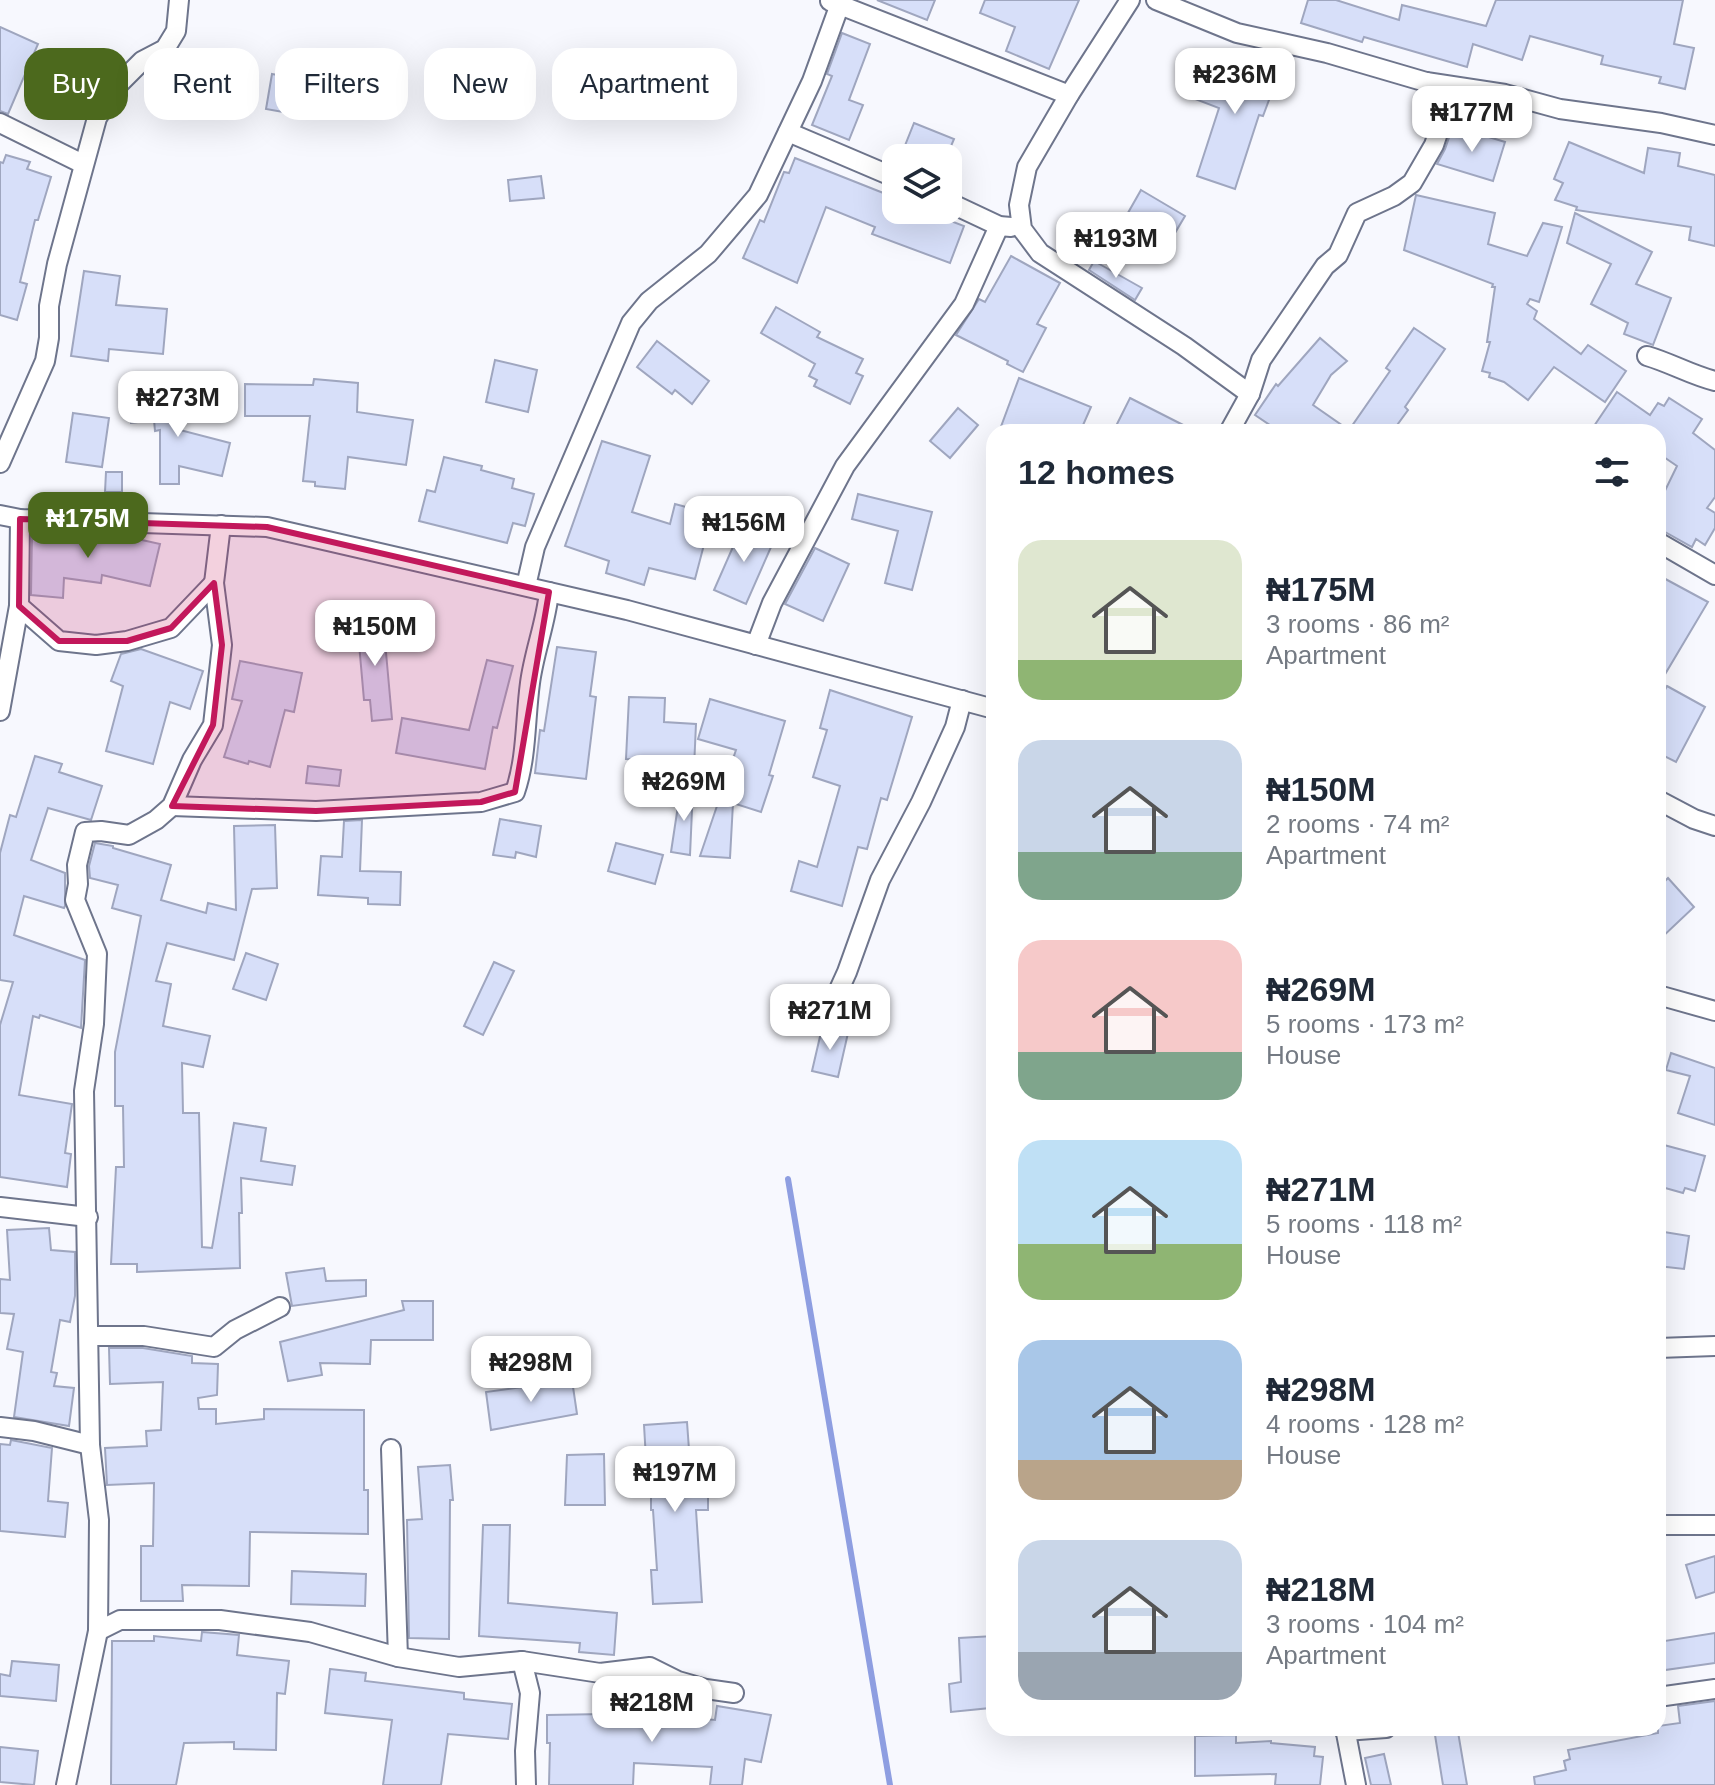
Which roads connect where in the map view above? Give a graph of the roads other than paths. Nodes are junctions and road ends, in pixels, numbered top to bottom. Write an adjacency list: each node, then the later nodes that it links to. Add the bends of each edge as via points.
1 (1130, 0): 6 (street)
2 (1156, 0): 5 (street, via 1237,33)
3 (834, 2): 6 (street); 8 (street, via 812,81)
4 (176, 4): 10 (street, via 176,31 165,49 142,61 116,87 97,118)
5 (1426, 82): 9 (street); 17 (street, via 1441,124 1423,166 1394,196 1357,213 1338,255 1261,360)
6 (1069, 95): 14 (street, via 1027,167 1019,205)
7 (0, 123): 10 (street)
8 (788, 132): 11 (street); 26 (street, via 758,195 708,254 649,301 631,323 535,547)
9 (1715, 135)
10 (83, 164): 19 (street, via 57,264 45,361)
11 (882, 172)
12 (962, 209): 13 (street)
13 (999, 226): 14 (street); 29 (street, via 964,304 845,466 772,603)
14 (1022, 229): 17 (street, via 1040,253)
15 (1647, 356): 16 (street)
16 (1715, 381)
17 (1250, 394): 18 (street)
18 (1233, 424)
19 (0, 463)
20 (0, 515): 21 (street)
21 (20, 519): 22 (street); 28 (street)
22 (221, 525): 25 (street); 26 (street, via 267,527)
23 (1666, 547): 24 (street)
24 (1715, 575)
25 (214, 583): 28 (street, via 171,628 96,645 59,641); 34 (street, via 222,645 213,725)
26 (526, 586): 27 (street)
27 (549, 592): 29 (street); 34 (street, via 515,792 481,802 316,811)
28 (19, 606): 32 (street)
29 (756, 645): 30 (street)
30 (962, 700): 31 (street); 38 (street, via 921,802 880,880)
31 (986, 707)
32 (0, 711)
33 (1666, 804): 35 (street)
34 (172, 806): 40 (street, via 129,835 85,832 77,865 75,900 97,954 84,1091)
35 (1715, 826)
36 (1666, 997): 37 (street)
37 (1715, 1011)
38 (827, 1016)
39 (0, 1207): 40 (street)
40 (88, 1217): 42 (street)
41 (280, 1307): 42 (street, via 214,1347 144,1336)
42 (89, 1336): 46 (street)
43 (1715, 1346): 44 (street)
44 (1666, 1348)
45 (0, 1427): 46 (street)
46 (90, 1445): 50 (street, via 99,1520)
47 (391, 1449): 51 (street)
48 (1666, 1525): 49 (street)
49 (1715, 1525)
50 (98, 1631): 51 (street, via 120,1620 220,1620 310,1632); 57 (street)
51 (398, 1657): 52 (street, via 459,1667)
52 (522, 1661): 54 (street, via 600,1673 650,1667 678,1681); 58 (street, via 530,1693)
53 (1715, 1689): 55 (street)
54 (734, 1693)
55 (1666, 1696)
56 (1346, 1736): 59 (street)
57 (66, 1785)
58 (526, 1785)
59 (1356, 1785)

